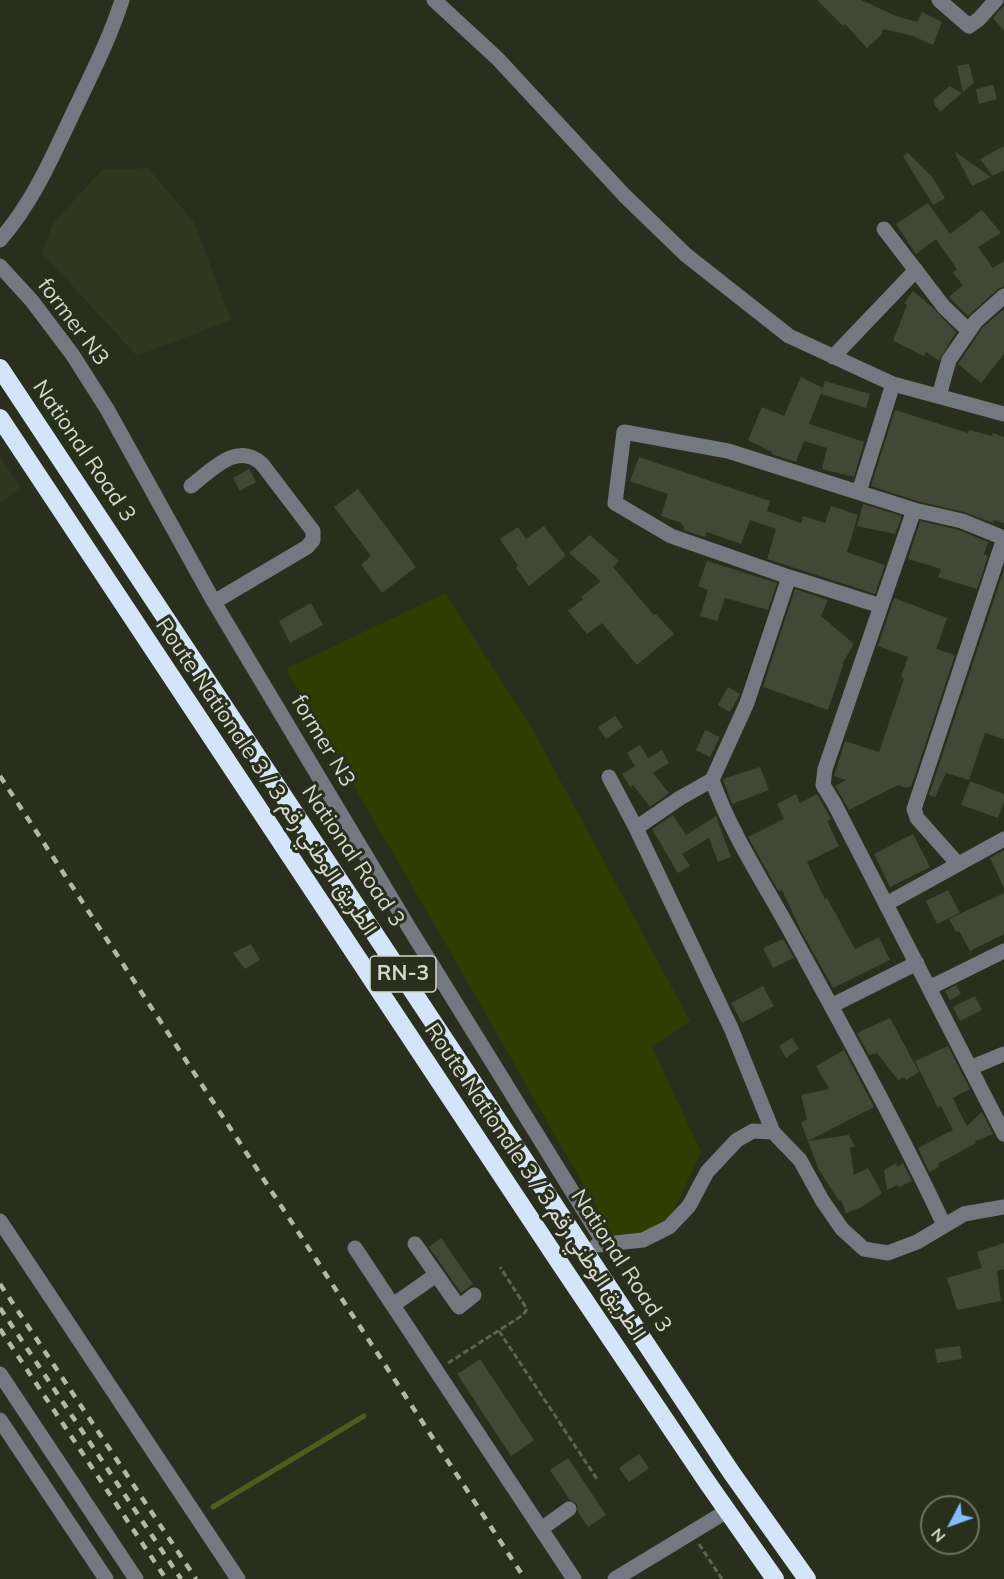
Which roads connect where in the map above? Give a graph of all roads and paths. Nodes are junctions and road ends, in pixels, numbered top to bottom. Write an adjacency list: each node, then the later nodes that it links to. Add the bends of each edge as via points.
1 (122, 0): 6 (street, via 106,43 40,182)
2 (434, 0): 11 (street, via 498,59 624,195 686,255 789,336)
3 (939, 0): 4 (street, via 969,26)
4 (996, 0)
5 (884, 229): 8 (street)
6 (0, 240)
7 (0, 266): 22 (street, former N3, via 72,354 107,409)
8 (916, 270): 10 (street); 11 (street)
9 (1004, 296): 10 (street)
10 (969, 332): 14 (street, via 949,360)
11 (833, 357): 13 (street)
12 (0, 368): 38 (highway, National Road 3 / RN-3)
13 (893, 384): 14 (street); 18 (street)
14 (939, 396): 15 (street)
15 (1004, 414)
16 (0, 418): 39 (highway, Route Nationale 3 / الطريق الوطني رقم 3 / RN-3)
17 (191, 486): 22 (street, via 230,457 251,456 262,464 313,531 313,540 307,547)
18 (859, 492): 19 (street); 21 (street, via 728,450 624,432 615,503 671,537)
19 (914, 510): 20 (street, via 962,521); 23 (street)
20 (1004, 538): 28 (street, via 914,809 917,818)
21 (789, 577): 23 (street); 25 (street, via 747,703)
22 (214, 602): 43 (street, former N3)
23 (881, 606): 29 (street, via 823,785)
24 (609, 777): 26 (street)
25 (712, 780): 26 (street); 33 (street, via 736,834)
26 (636, 828): 36 (street, via 731,1028)
27 (1004, 838): 28 (street)
28 (958, 864): 29 (street)
29 (886, 904): 31 (street)
30 (1004, 951): 32 (street)
31 (917, 963): 32 (street); 33 (street)
32 (929, 988): 35 (street)
33 (831, 1006): 42 (street)
34 (1004, 1054): 35 (street)
35 (970, 1068): 37 (street)
36 (773, 1132): 42 (street, via 800,1160 842,1229 864,1249 888,1253 917,1242); 43 (street, via 753,1131 737,1140 707,1172 689,1206 669,1227 643,1240)
37 (1004, 1134)
38 (529, 1164): 39 (highway); 46 (highway, National Road 3 / RN-3)
39 (504, 1179): 57 (highway, Route Nationale 3 / الطريق الوطني رقم 3 / RN-3)
40 (1004, 1207): 42 (street, via 964,1214)
41 (0, 1221): 62 (street)
42 (944, 1225)
43 (604, 1243): 46 (street)
44 (415, 1244): 48 (street)
45 (355, 1248): 50 (street)
46 (585, 1249): 67 (highway, National Road 3 / RN-3, via 731,1472)
47 (500, 1267): 51 (path, via 527,1309)
48 (436, 1275): 49 (street, via 459,1307); 50 (street)
49 (474, 1295)
50 (393, 1305): 58 (street)
51 (499, 1331): 52 (path); 55 (path)
52 (446, 1364)
53 (0, 1374): 61 (street)
54 (0, 1420): 60 (street)
55 (597, 1479)
56 (569, 1509): 58 (street)
57 (727, 1511): 59 (street); 66 (highway, Route Nationale 3 / الطريق الوطني رقم 3 / RN-3)
58 (541, 1529): 63 (street)
59 (692, 1532): 64 (street); 65 (path)
60 (106, 1579)
61 (136, 1579)
62 (238, 1579)
63 (574, 1579)
64 (615, 1579)
65 (722, 1579)
66 (775, 1579)
67 (807, 1579)

